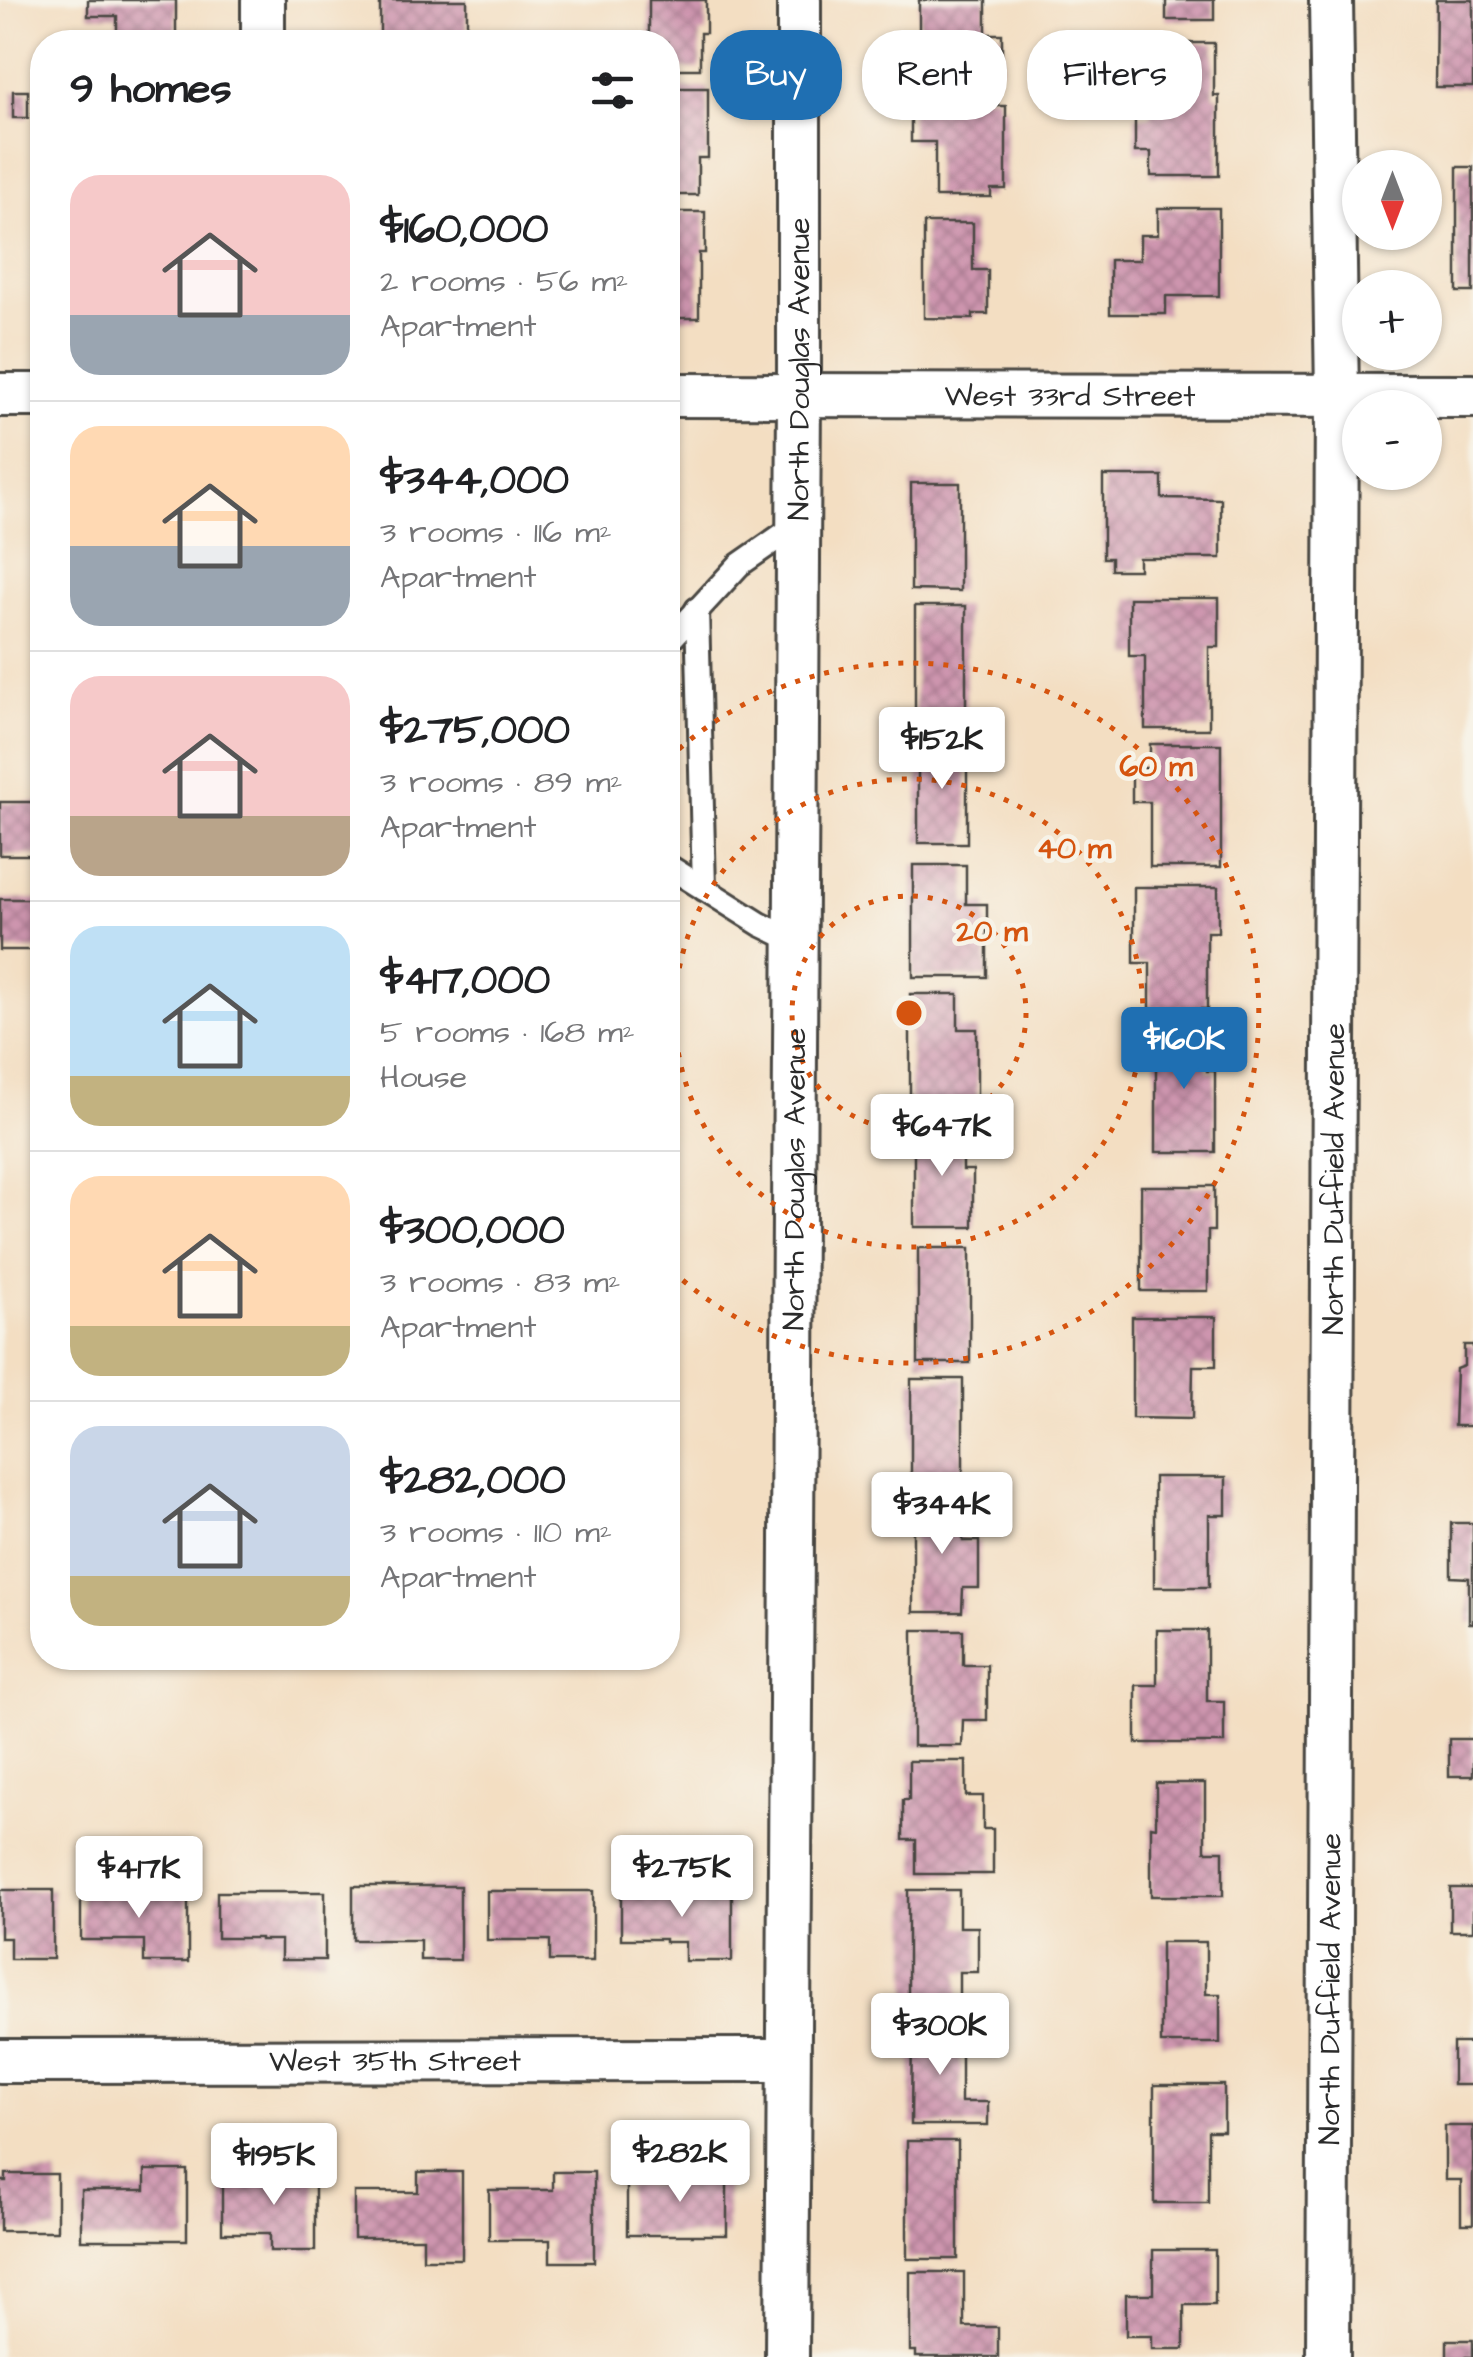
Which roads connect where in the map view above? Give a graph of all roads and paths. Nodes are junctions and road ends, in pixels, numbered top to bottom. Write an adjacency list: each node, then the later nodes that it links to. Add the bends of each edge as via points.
1 (263, 0): 4 (street)
2 (799, 0): 8 (street, North Douglas Avenue)
3 (1330, 0): 9 (street, North Duffield Avenue)
4 (263, 30)
5 (0, 395): 6 (street)
6 (30, 395)
7 (680, 395): 8 (street, West 33rd Street)
8 (799, 396): 9 (street, West 33rd Street); 11 (street, North Douglas Avenue)
9 (1337, 396): 10 (street, West 33rd Street); 20 (street, North Duffield Avenue)
10 (1473, 396)
11 (798, 524): 12 (lane, via 740,565); 16 (street, North Douglas Avenue)
12 (697, 610): 13 (lane); 15 (lane)
13 (680, 629)
14 (680, 874): 15 (lane)
15 (704, 889): 16 (lane)
16 (795, 941): 17 (street, North Douglas Avenue)
17 (788, 2060): 18 (street, West 35th Street); 19 (street, North Douglas Avenue)
18 (0, 2061)
19 (788, 2357)
20 (1328, 2357)

